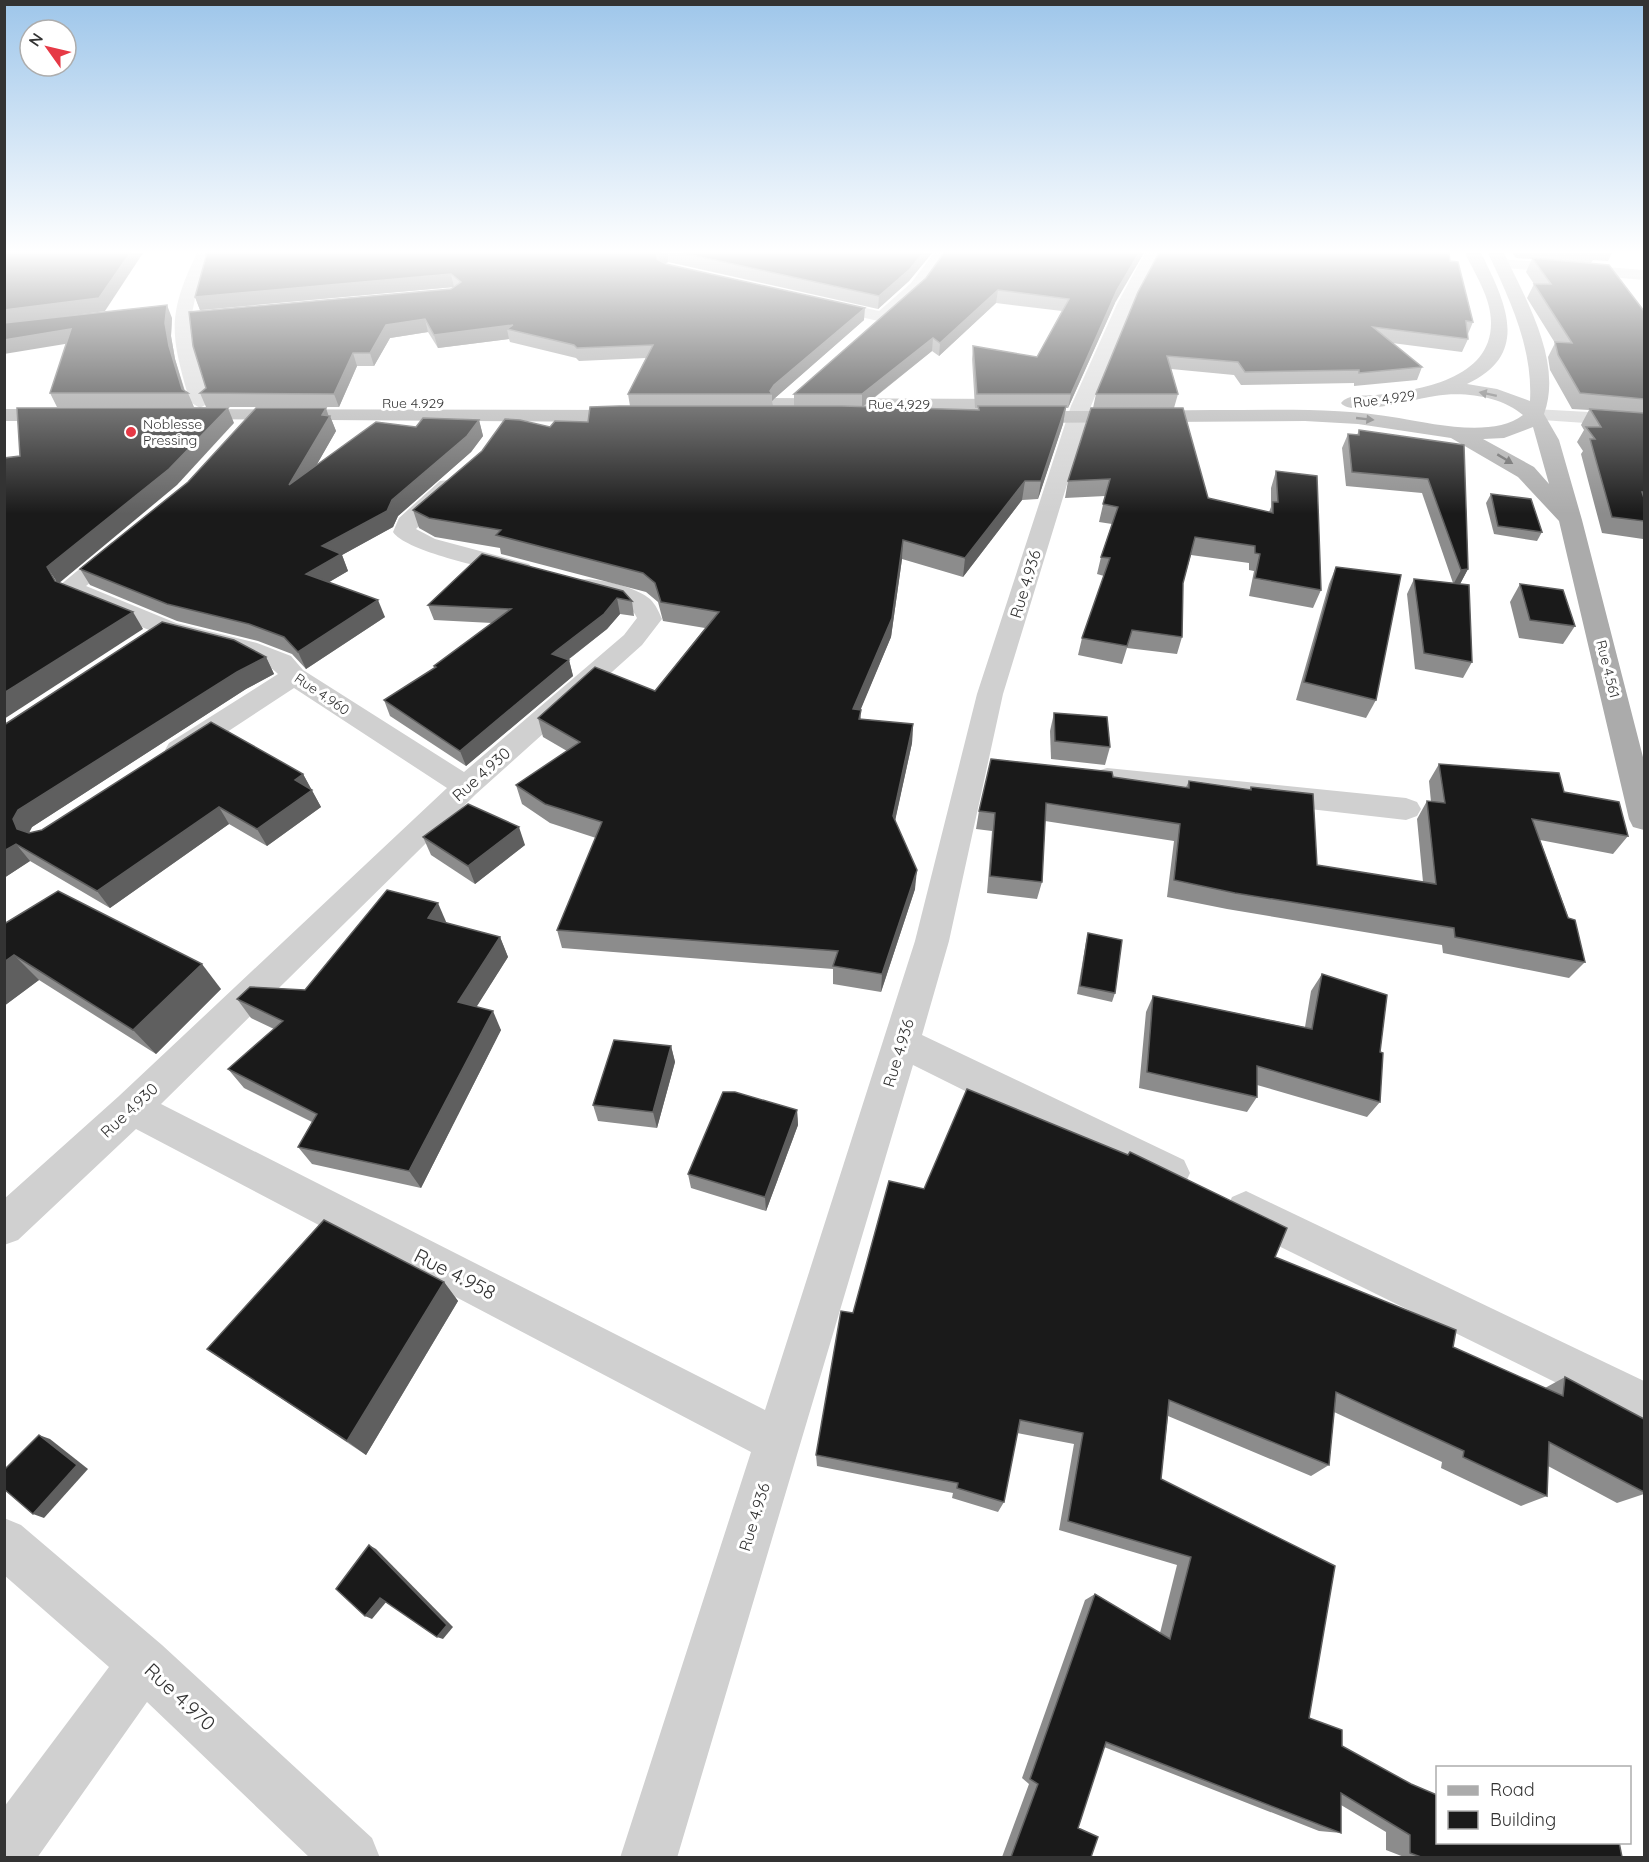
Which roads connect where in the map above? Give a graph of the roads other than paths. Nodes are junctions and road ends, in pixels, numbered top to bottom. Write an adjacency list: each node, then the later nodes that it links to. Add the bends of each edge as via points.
1 (182, 340): 8 (street)
2 (1110, 340): 10 (street, Rue 4.936)
3 (1498, 340): 6 (main road, Rue 4.929, via 1474,372)
4 (1533, 340): 12 (main road, via 1540,387)
5 (800, 389): 9 (street)
6 (1436, 391): 10 (main road, Rue 4.929, via 1385,401); 12 (main road, one-way to 6, via 1514,401 1497,396 1458,389); 16 (main road, via 1429,401 1431,410)
7 (4, 401): 13 (main road, via 81,408)
8 (200, 402): 11 (main road, Rue 4.929, via 175,408); 14 (main road, Rue 4.929, via 650,410)
9 (783, 404): 10 (main road, Rue 4.929); 10 (main road, Rue 4.929, via 709,410)
10 (1079, 412): 16 (main road, Rue 4.929, one-way to 16, via 1340,417); 30 (street, Rue 4.936, via 990,694 986,764)
11 (256, 415): 14 (main road, Rue 4.929); 17 (street)
12 (1534, 415): 15 (street); 16 (main road, Rue 4.929, via 1526,425 1494,433); 20 (main road, Rue 4.561, via 1543,429)
13 (4, 416)
14 (504, 416): 18 (street, via 504,425)
15 (1644, 421)
16 (1454, 431): 20 (main road, Rue 4.561, one-way to 20, via 1526,472)
17 (233, 441)
18 (493, 443)
19 (470, 467): 27 (street, Rue 4.930, via 407,523 404,532 427,544 636,599 647,608 650,619 633,640)
20 (1571, 520): 29 (main road, Rue 4.561)
21 (143, 530): 22 (street, Rue 4.960, via 71,586)
22 (167, 628): 23 (street); 24 (street, Rue 4.960, via 282,662)
23 (138, 646)
24 (294, 676): 25 (street); 27 (street, Rue 4.960)
25 (154, 766)
26 (1079, 774): 28 (street)
27 (466, 787): 31 (street, Rue 4.930)
28 (1406, 810)
29 (1644, 819)
30 (902, 1042): 33 (street); 34 (street, Rue 4.936)
31 (132, 1108): 32 (street, Rue 4.930); 34 (street, Rue 4.958)
32 (4, 1226)
33 (1644, 1404)
34 (778, 1441): 39 (street, Rue 4.936)
35 (4, 1542): 36 (street, Rue 4.970)
36 (144, 1663): 37 (street); 38 (street, Rue 4.970)
37 (4, 1855)
38 (352, 1857)
39 (648, 1857)

